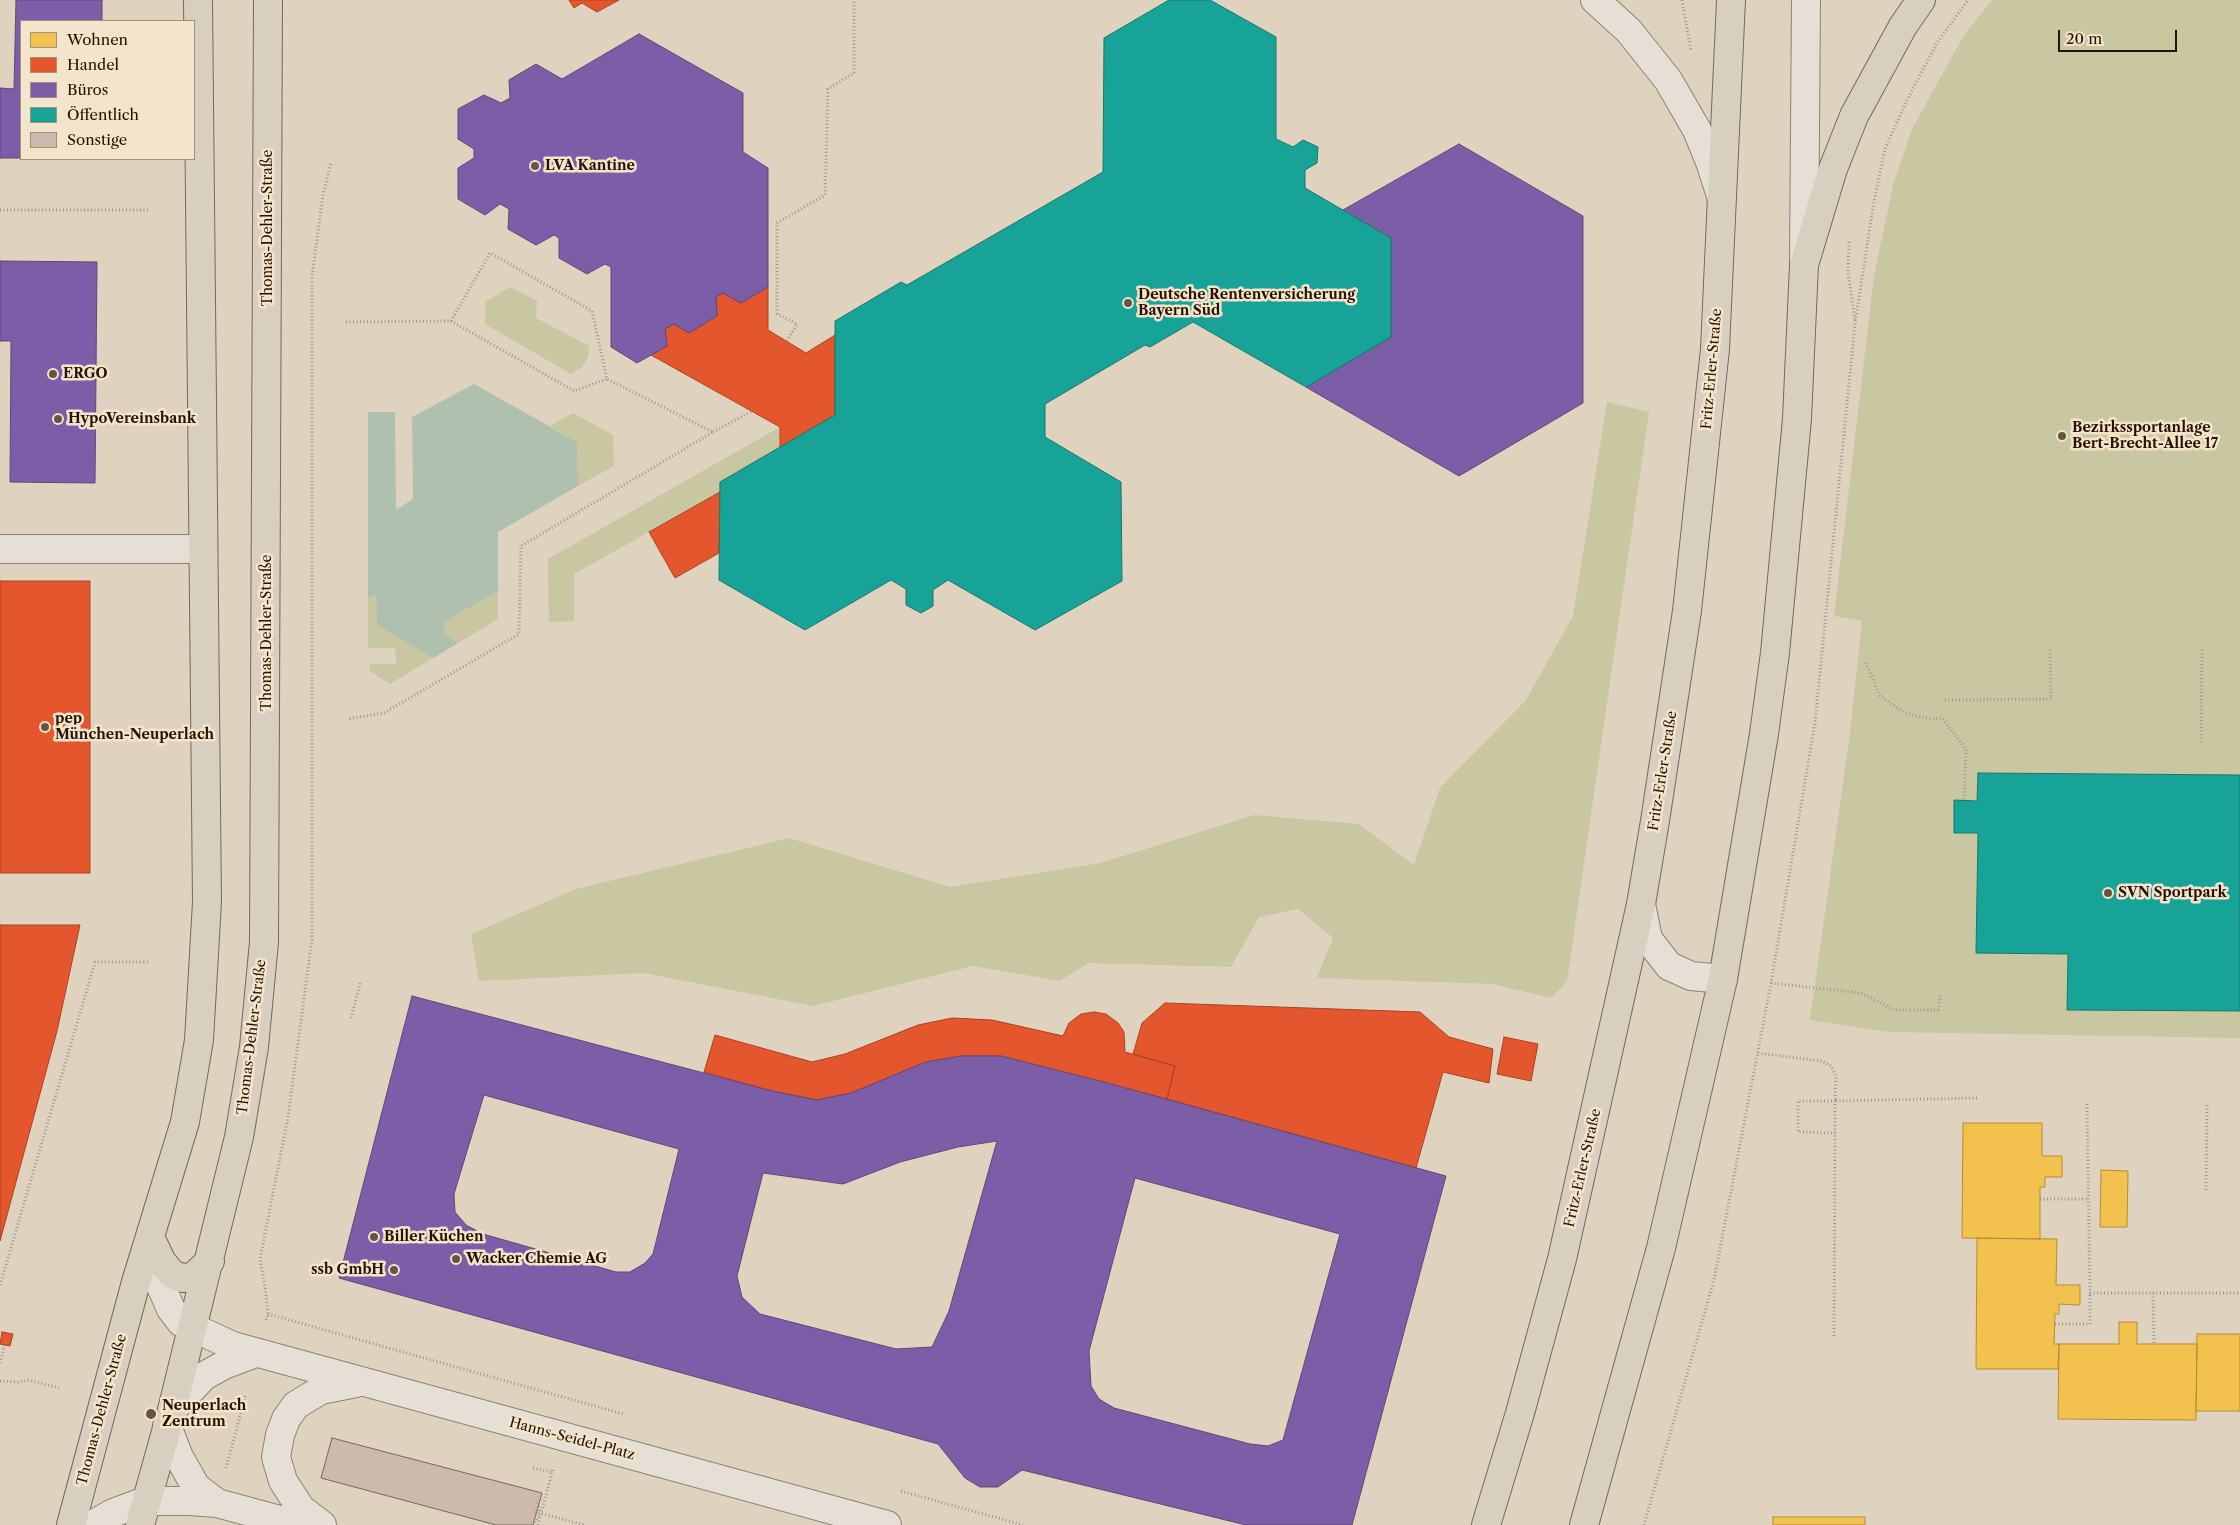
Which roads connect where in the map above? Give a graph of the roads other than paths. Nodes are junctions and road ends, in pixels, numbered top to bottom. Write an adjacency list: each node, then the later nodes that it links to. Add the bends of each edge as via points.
1 (198, 0): 10 (main road, Thomas-Dehler-Straße)
2 (268, 0): 14 (main road, Thomas-Dehler-Straße, via 264,942 254,1046 239,1137)
3 (1596, 0): 7 (street, via 1629,31 1668,80 1697,130)
4 (1731, 0): 7 (main road, Fritz-Erler-Straße)
5 (1806, 0): 8 (street)
6 (1921, 0): 8 (main road, via 1903,26 1854,116 1832,169)
7 (1723, 201): 11 (main road, Fritz-Erler-Straße, via 1715,349 1688,611)
8 (1804, 265): 12 (main road, via 1797,419 1775,654)
9 (0, 549): 10 (street)
10 (203, 550): 13 (main road, Thomas-Dehler-Straße, via 207,926 199,1040 185,1122)
11 (1641, 904): 12 (street, via 1648,939 1669,966 1691,976); 21 (main road, Fritz-Erler-Straße, via 1562,1258)
12 (1723, 979): 27 (main road, via 1660,1248)
13 (150, 1238): 14 (main road, via 162,1262 172,1274 182,1278 193,1277); 15 (street, Hanns-Seidel-Platz, via 159,1282 171,1309 181,1322); 22 (main road, Thomas-Dehler-Straße)
14 (210, 1261): 15 (main road, Thomas-Dehler-Straße)
15 (192, 1328): 16 (street, Hanns-Seidel-Platz); 18 (main road, Thomas-Dehler-Straße)
16 (256, 1353): 17 (street, Hanns-Seidel-Platz); 18 (street, via 204,1376)
17 (364, 1382): 25 (street, via 321,1390 296,1405 280,1435 276,1457 283,1481 302,1509); 26 (street, Hanns-Seidel-Platz)
18 (170, 1418): 19 (street, via 179,1457 196,1487); 20 (main road, Thomas-Dehler-Straße)
19 (217, 1504): 20 (street, via 189,1501); 24 (street)
20 (142, 1513): 23 (street, via 131,1505)
21 (1490, 1518)
22 (71, 1525)
23 (92, 1525)
24 (298, 1525)
25 (322, 1525)
26 (887, 1525)
27 (1584, 1525)

